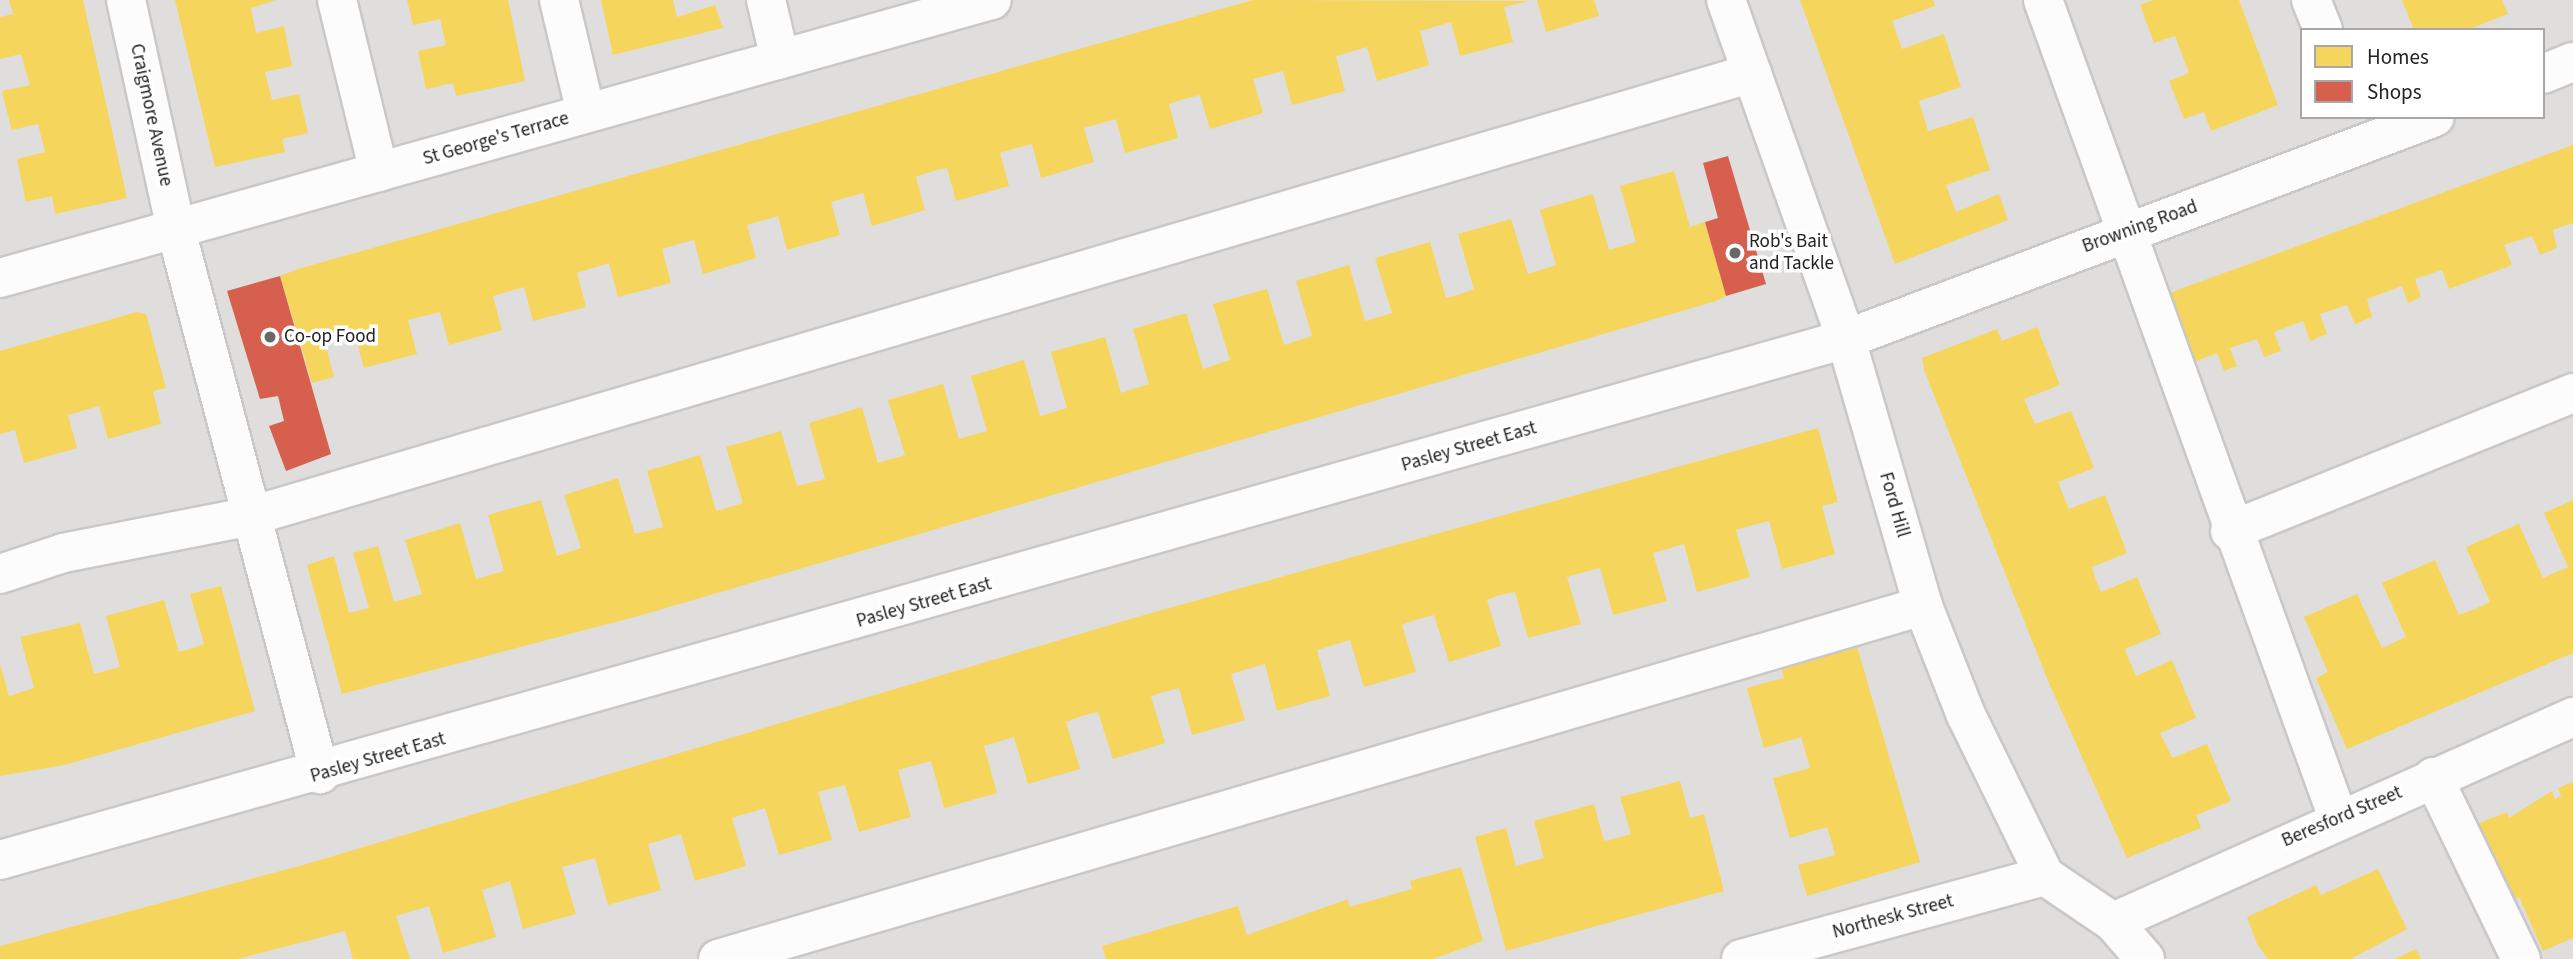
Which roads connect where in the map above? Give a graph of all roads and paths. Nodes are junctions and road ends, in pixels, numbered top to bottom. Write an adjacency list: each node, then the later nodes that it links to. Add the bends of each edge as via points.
1 (126, 0): 18 (street, Craigmore Avenue)
2 (337, 0): 17 (street)
3 (559, 0): 14 (street)
4 (766, 0): 10 (street)
5 (1726, 0): 12 (street, Ford Hill)
6 (2043, 0): 19 (street)
7 (2311, 0): 9 (street)
8 (986, 1): 10 (street, St George's Terrace)
9 (2322, 28)
10 (780, 59): 14 (street, St George's Terrace)
11 (2573, 62): 13 (street)
12 (1752, 73): 21 (street, Ford Hill); 23 (street)
13 (2545, 73)
14 (586, 113): 17 (street, St George's Terrace)
15 (2424, 119): 16 (street, Browning Road)
16 (2361, 131): 19 (street, Browning Road)
17 (379, 172): 18 (street, St George's Terrace)
18 (176, 230): 20 (street, St George's Terrace); 23 (street, Craigmore Avenue)
19 (2124, 232): 21 (street, Browning Road); 24 (street)
20 (0, 278)
21 (1846, 339): 26 (street, Ford Hill); 28 (street, Pasley Street East)
22 (2573, 393): 24 (street)
23 (251, 516): 25 (street, via 63,553); 28 (street, Craigmore Avenue)
24 (2230, 531): 30 (street)
25 (0, 574)
26 (1923, 606): 32 (street, Ford Hill, via 1966,715); 34 (street)
27 (2573, 717): 29 (street, Beresford Street)
28 (320, 774): 31 (street, Pasley Street East)
29 (2433, 777): 30 (street, Beresford Street); 37 (street)
30 (2338, 818): 33 (street, Beresford Street)
31 (0, 860)
32 (2045, 876): 33 (street, Ford Hill); 35 (street, Northesk Street)
33 (2113, 922): 36 (street, Ford Hill)
34 (718, 959)
35 (1741, 959)
36 (2145, 959)
37 (2521, 959)

